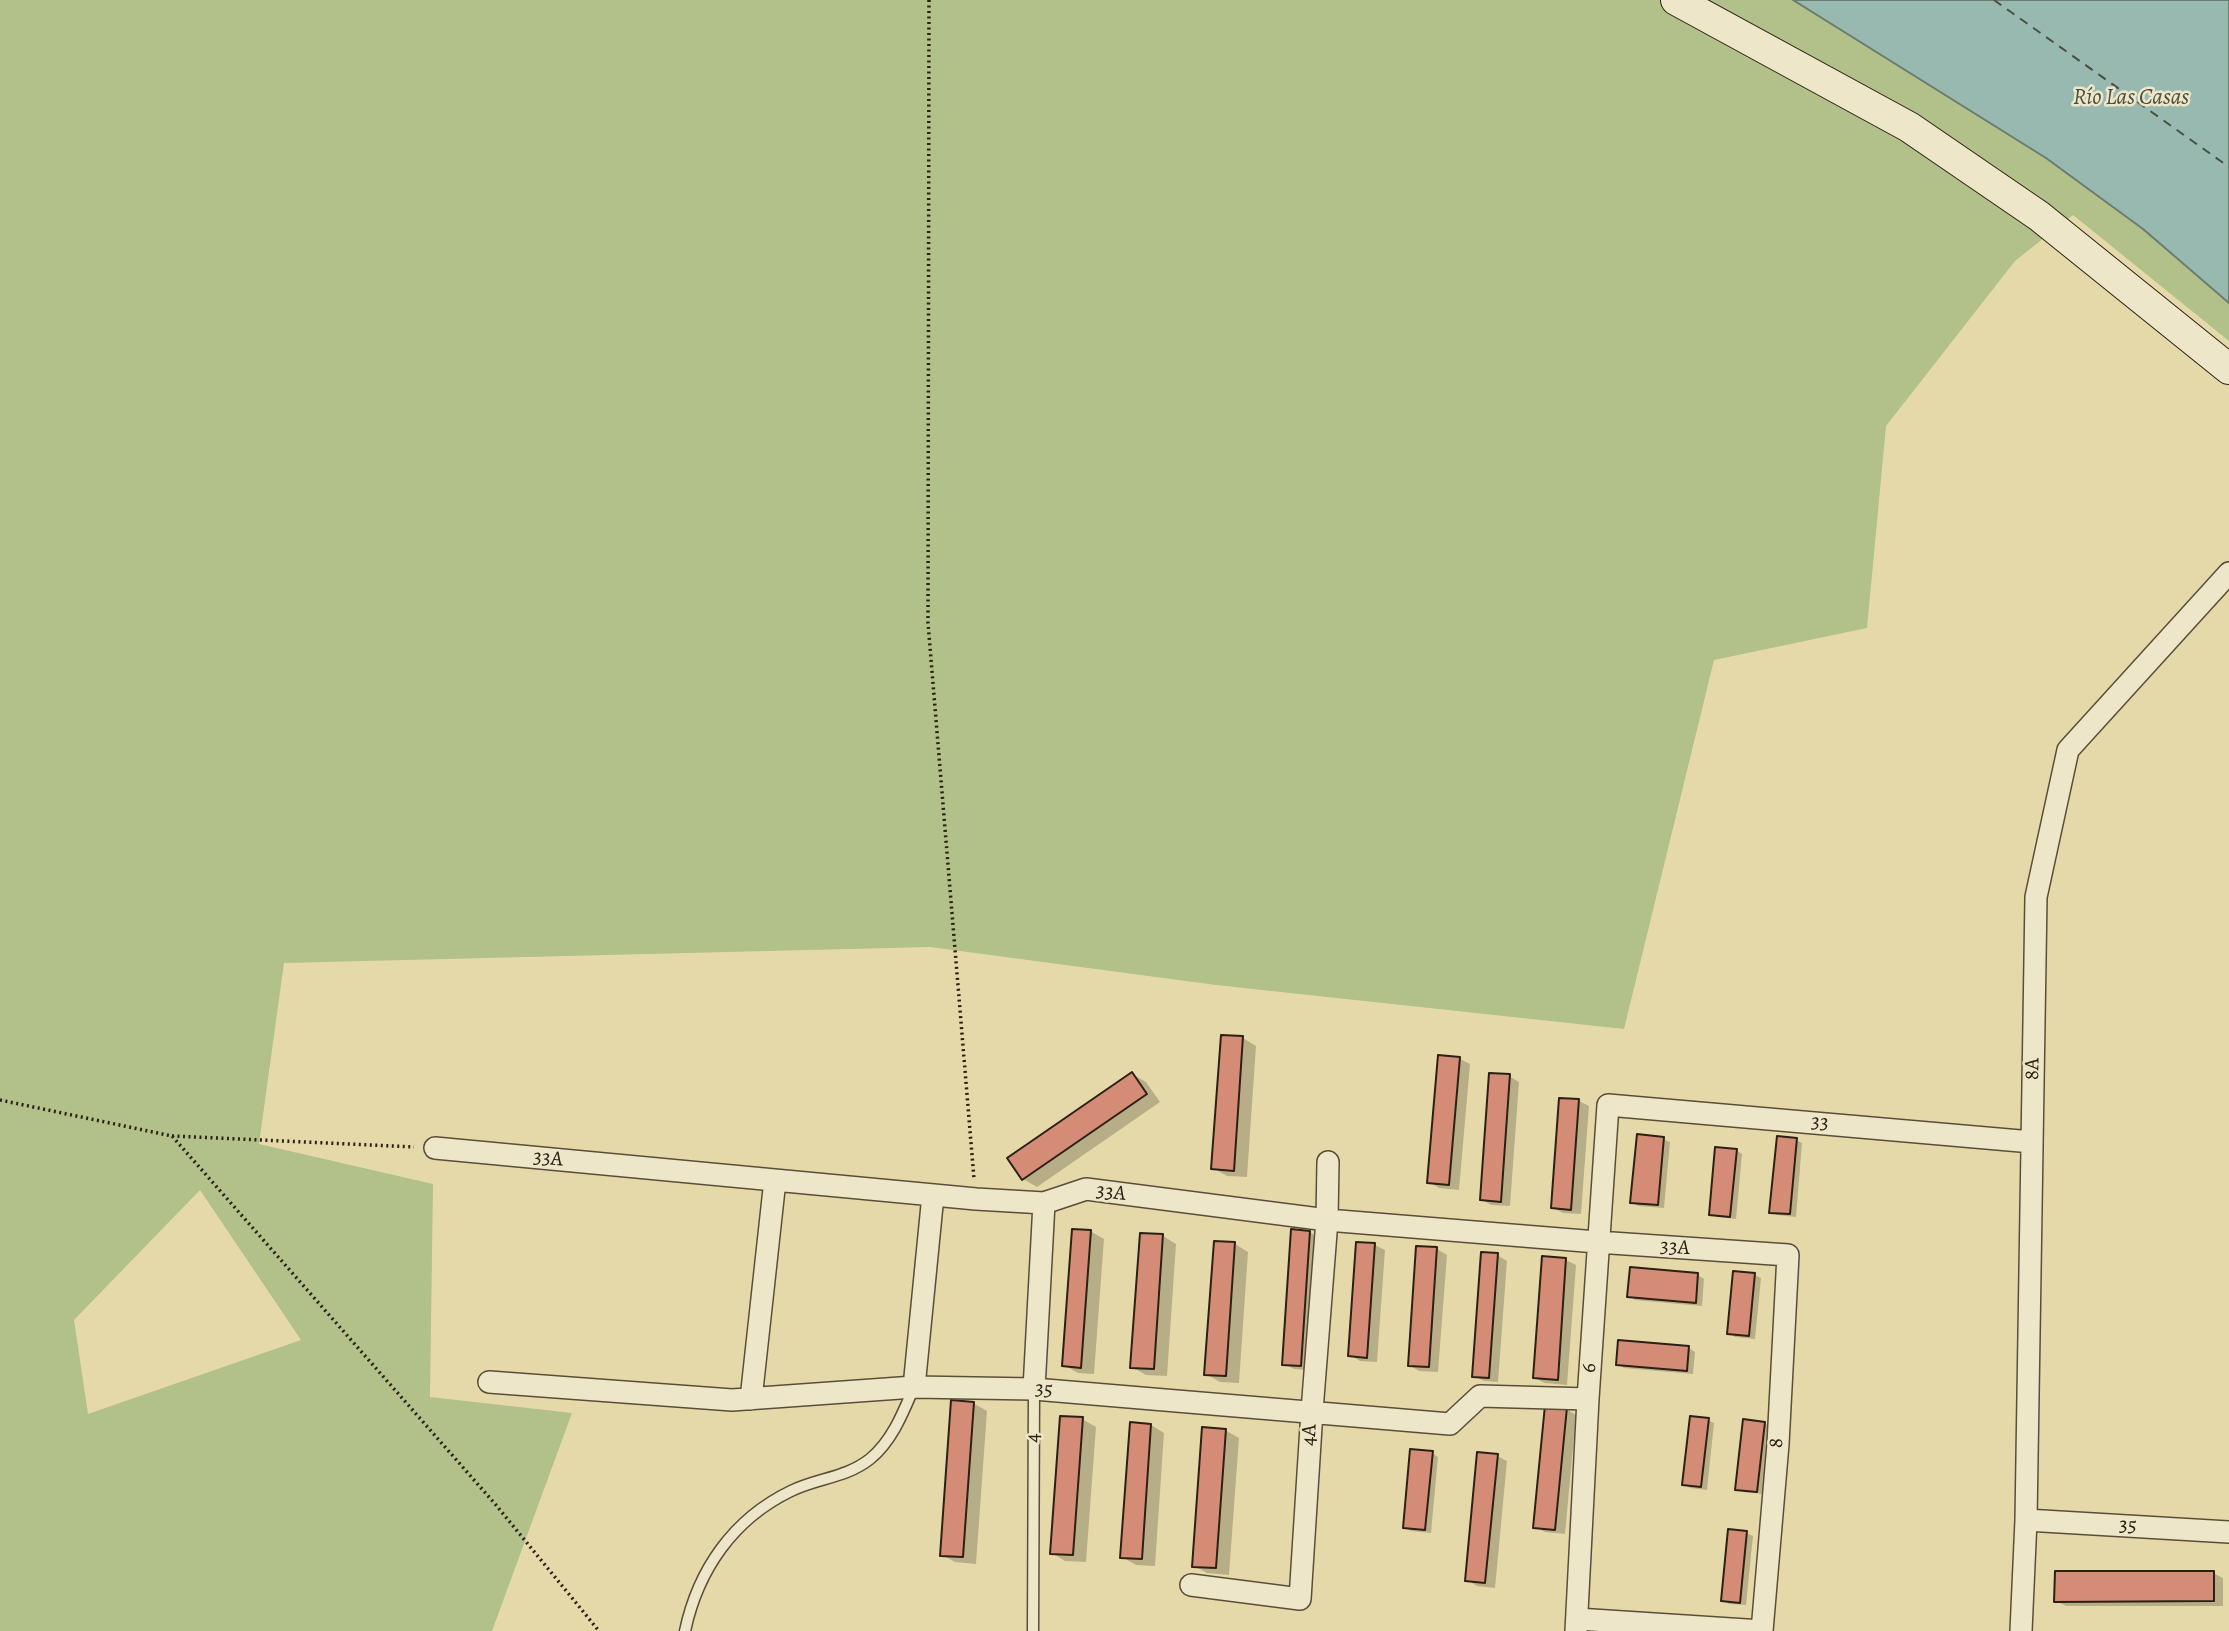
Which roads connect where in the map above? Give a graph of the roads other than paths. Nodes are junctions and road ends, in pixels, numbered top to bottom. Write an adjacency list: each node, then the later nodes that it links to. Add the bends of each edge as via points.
1 (1676, 0): 2 (street, via 1909,127 2039,216)
2 (2229, 369)
3 (2229, 573): 5 (street, 8A, via 2068,750 2036,897)
4 (1608, 1105): 5 (street, 33); 12 (street, 6)
5 (2032, 1142): 20 (street, 8A)
6 (435, 1148): 8 (street, 33A)
7 (1328, 1162): 11 (street, 4A)
8 (775, 1180): 9 (street, 33A); 17 (street)
9 (933, 1195): 10 (street, 33A); 15 (street)
10 (1044, 1203): 11 (street, 33A, via 1086,1189); 16 (street, 4)
11 (1327, 1220): 12 (street, 33A); 19 (street, 4A)
12 (1597, 1242): 13 (street, 33A); 18 (street, 6)
13 (1788, 1255): 26 (street, 8)
14 (489, 1382): 17 (street, 35)
15 (914, 1387): 16 (street, 35); 17 (street, 35); 24 (lane, via 892,1433 869,1460 843,1475 792,1490 748,1520 718,1550)
16 (1034, 1389): 19 (street, 35); 25 (lane, 4)
17 (751, 1399)
18 (1588, 1399): 19 (street, 35, via 1480,1396 1450,1424); 23 (street, 6)
19 (1311, 1411): 22 (street, 4A, via 1300,1599)
20 (2026, 1520): 21 (street, 35); 27 (street, 8A)
21 (2229, 1532)
22 (1191, 1585)
23 (1576, 1625): 26 (street)
24 (685, 1631)
25 (1034, 1631)
26 (1762, 1631)
27 (2021, 1631)

